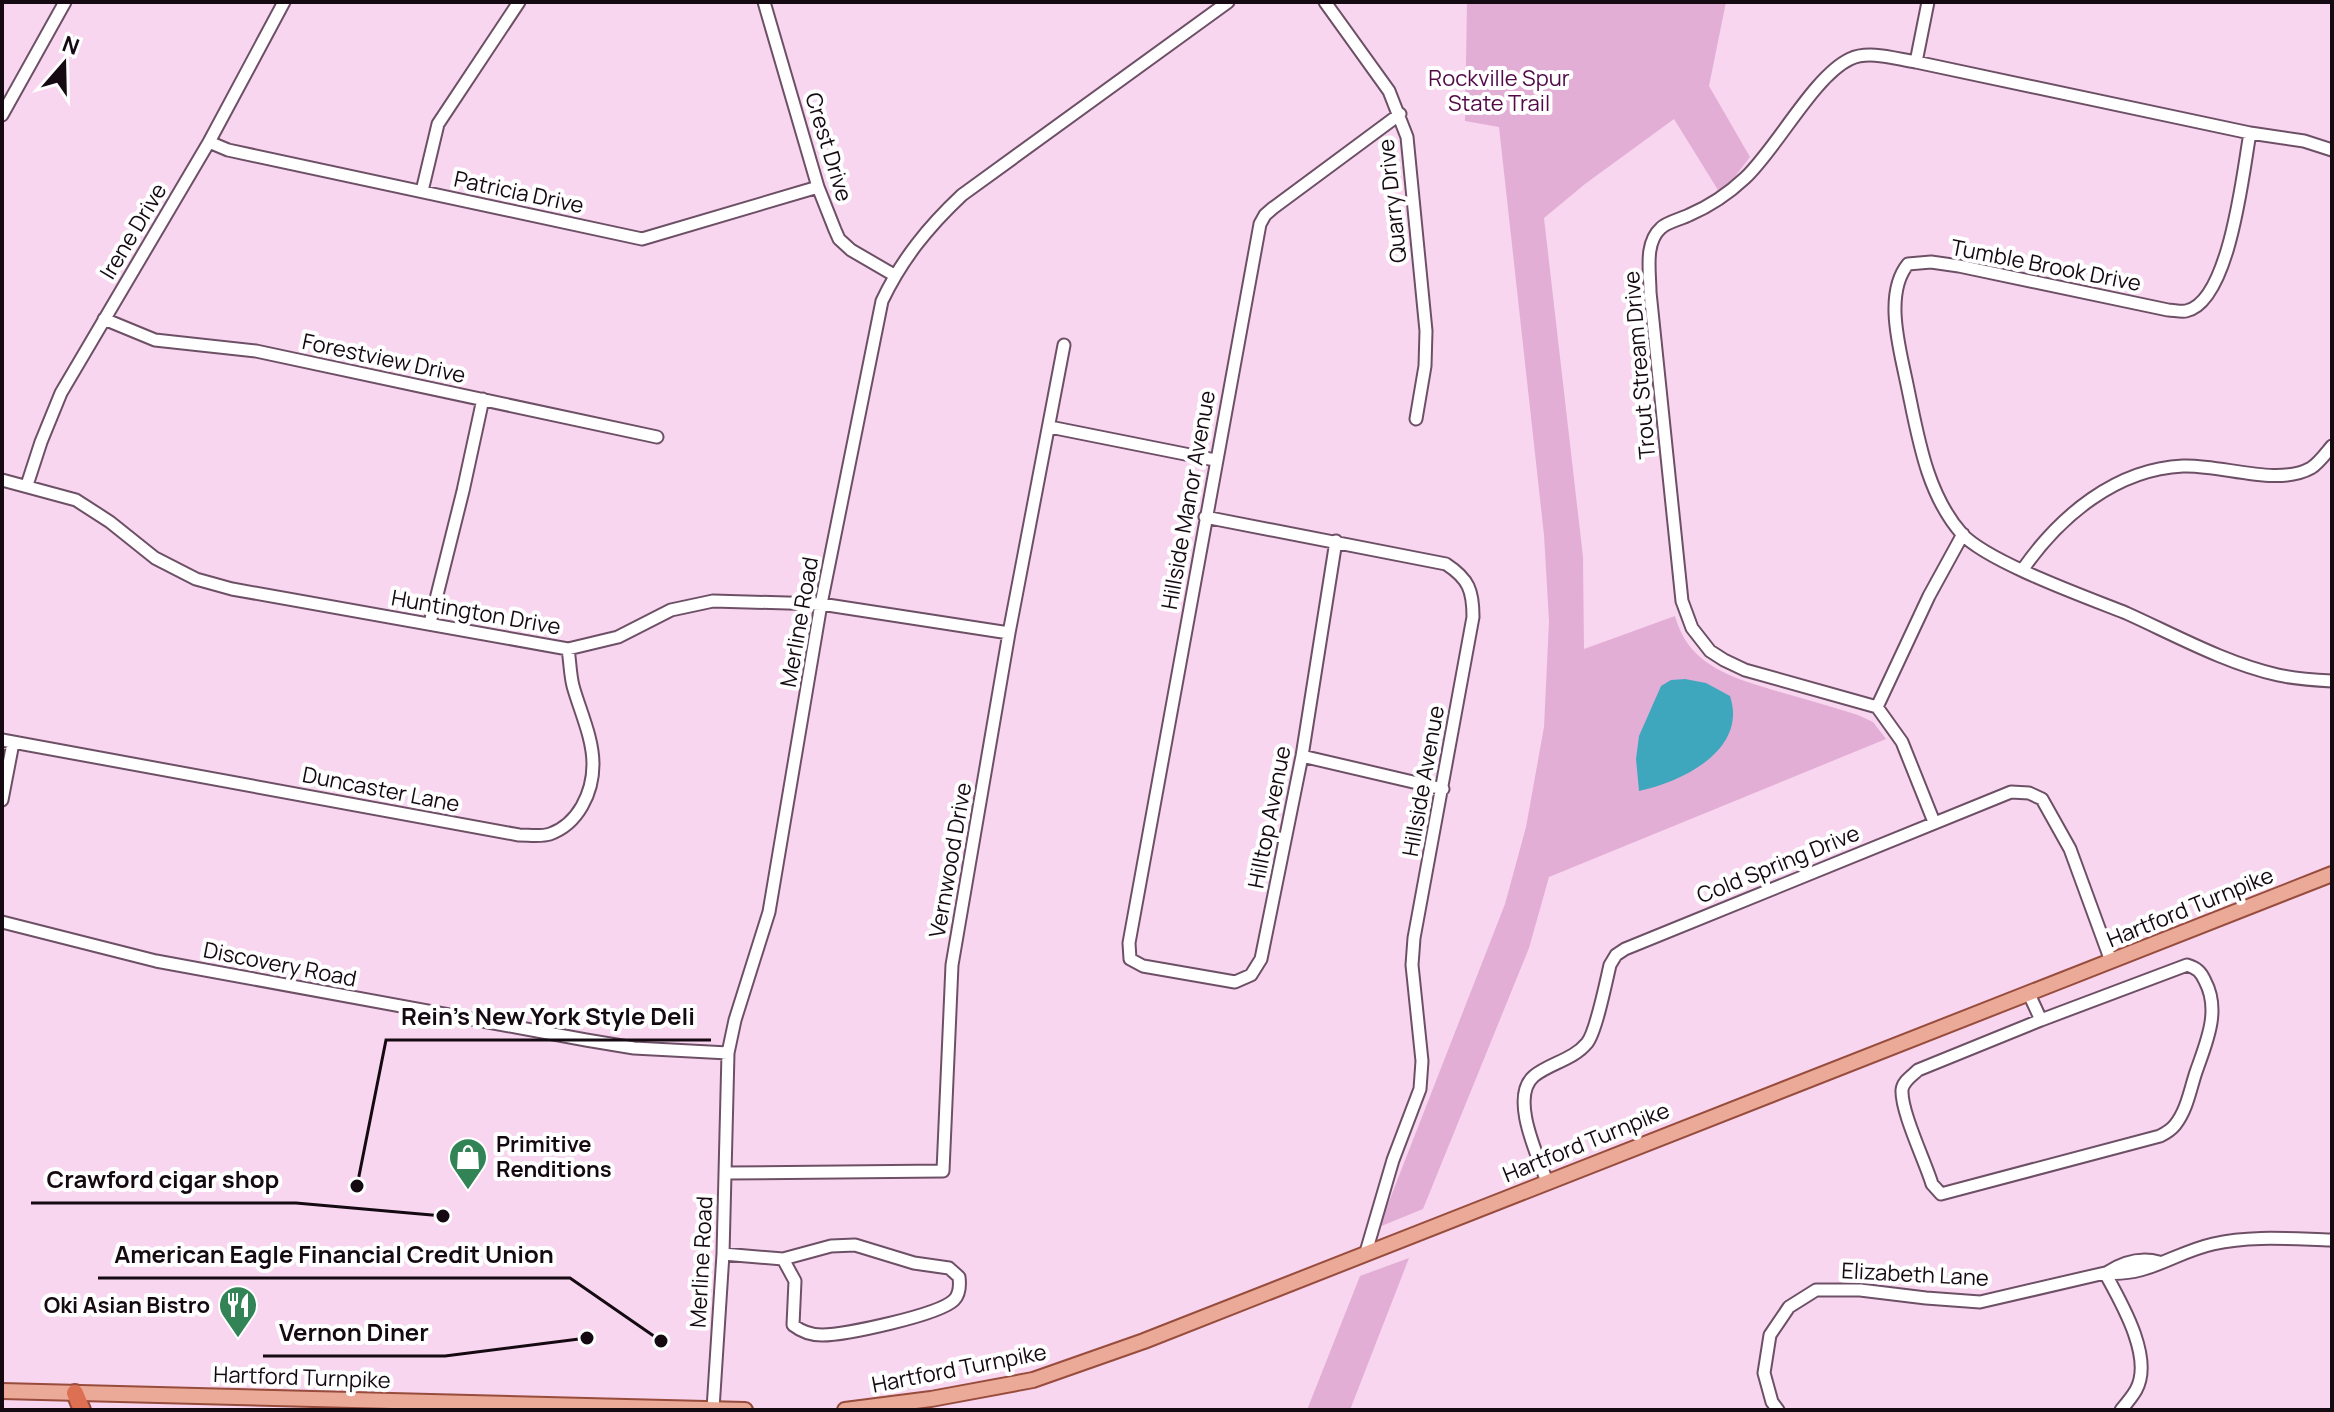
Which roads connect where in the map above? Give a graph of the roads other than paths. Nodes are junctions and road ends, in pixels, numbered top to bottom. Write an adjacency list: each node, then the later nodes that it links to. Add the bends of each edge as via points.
1 (65, 2): 10 (street)
2 (284, 2): 12 (street, Irene Drive)
3 (519, 2): 15 (street, via 438,124)
4 (764, 2): 14 (street, Crest Drive)
5 (1228, 2): 16 (street, Merline Road, via 962,195 932,222)
6 (1325, 2): 9 (street, Quarry Drive)
7 (1928, 2): 8 (street)
8 (1916, 62): 11 (street, Trout Stream Drive); 36 (street, Trout Stream Drive, via 1874,55 1852,57 1835,68 1748,175 1727,195 1661,227 1650,247 1678,568 1692,628 1710,651 1745,670)
9 (1400, 114): 20 (street, Quarry Drive, via 1407,137 1426,331); 24 (street, Hillside Manor Avenue, via 1260,224)
10 (2, 115)
11 (2250, 133): 13 (street, Trout Stream Drive); 28 (street, Tumble Brook Drive, via 2218,280 2188,311 1931,262 1908,264 1898,276 1895,302 1902,362 1925,462 1934,490)
12 (209, 142): 15 (street, Patricia Drive); 17 (street, Irene Drive)
13 (2332, 150)
14 (818, 187): 15 (street, Patricia Drive, via 642,239); 16 (street, Crest Drive, via 839,239)
15 (422, 191)
16 (894, 275): 31 (street, Merline Road, via 882,301)
17 (104, 319): 19 (street, Forestview Drive, via 155,340 256,351); 26 (street, Irene Drive, via 61,393)
18 (1064, 345): 21 (street, Vernwood Drive)
19 (483, 399): 22 (street, Forestview Drive); 32 (street)
20 (1416, 419)
21 (1050, 427): 24 (street); 33 (street, Vernwood Drive)
22 (657, 437)
23 (2332, 446): 30 (street, via 2313,467 2290,476 2186,465 2137,475 2097,495 2069,518)
24 (1215, 460): 27 (street, Hillside Manor Avenue)
25 (2, 480): 26 (street, Huntington Drive)
26 (27, 485): 32 (street, Huntington Drive, via 76,500 155,558 196,579)
27 (1205, 517): 29 (street, Hillside Avenue); 44 (street, Hillside Manor Avenue)
28 (1963, 534): 30 (street, Tumble Brook Drive); 36 (street)
29 (1336, 541): 38 (street, Hilltop Avenue); 39 (street, Hillside Avenue, via 1446,564 1473,594)
30 (2023, 569): 35 (street, Tumble Brook Drive, via 2238,662 2276,675)
31 (821, 604): 33 (street, Huntington Drive); 34 (street, Huntington Drive, via 713,601 671,610 618,637); 48 (street, Merline Road, via 769,912)
32 (430, 623): 34 (street, Huntington Drive)
33 (1009, 633): 49 (street, Vernwood Drive, via 952,965 943,1171)
34 (568, 649): 37 (street, Duncaster Lane, via 593,766 577,816 547,835 519,835)
35 (2332, 681)
36 (1877, 707): 41 (street, via 1902,742)
37 (8, 742): 40 (street)
38 (1302, 756): 39 (street); 44 (street, Hilltop Avenue, via 1261,959 1251,975 1235,982 1143,966)
39 (1443, 789): 52 (street, Hillside Avenue, via 1413,951 1420,1089)
40 (2, 800)
41 (1934, 822): 45 (street, Cold Spring Drive, via 2011,792 2042,799 2070,849); 50 (street, Cold Spring Drive, via 1616,955 1588,1041 1524,1088 1523,1104)
42 (2332, 874): 45 (main road, Hartford Turnpike)
43 (2, 922): 48 (street, Discovery Road, via 249,979 634,1048)
44 (1130, 959)
45 (2111, 961): 46 (main road, Hartford Turnpike)
46 (2029, 994): 47 (street); 50 (main road, Hartford Turnpike)
47 (2041, 1020): 47 (street, via 2187,965 2202,975 2213,1004 2211,1027 2184,1112 2173,1128 2160,1136 1941,1194 1932,1184 1905,1103 1902,1089 1907,1080 1918,1070)
48 (728, 1053): 49 (street, Merline Road)
49 (726, 1173): 53 (street, Merline Road)
50 (1547, 1182): 52 (main road, Hartford Turnpike)
51 (2332, 1240): 55 (street, Elizabeth Lane, via 2237,1239 2159,1262 2118,1265)
52 (1366, 1252): 62 (main road, Hartford Turnpike, via 1055,1374 957,1395)
53 (723, 1254): 54 (street); 58 (street, Merline Road)
54 (783, 1259): 54 (street, via 855,1245 949,1268 959,1277 960,1287 956,1299 943,1308 820,1335 793,1325 795,1281)
55 (2105, 1273): 63 (street, Elizabeth Lane, via 1980,1302 1816,1290 1789,1307 1770,1335 1764,1373); 64 (street, via 2131,1322 2141,1359 2138,1388)
56 (2, 1391): 57 (main road, Hartford Turnpike)
57 (75, 1393): 58 (main road, Hartford Turnpike); 59 (highway); 60 (highway)
58 (713, 1409): 61 (main road, Hartford Turnpike)
59 (68, 1410)
60 (82, 1410)
61 (745, 1410)
62 (845, 1410)
63 (1778, 1410)
64 (2121, 1410)

